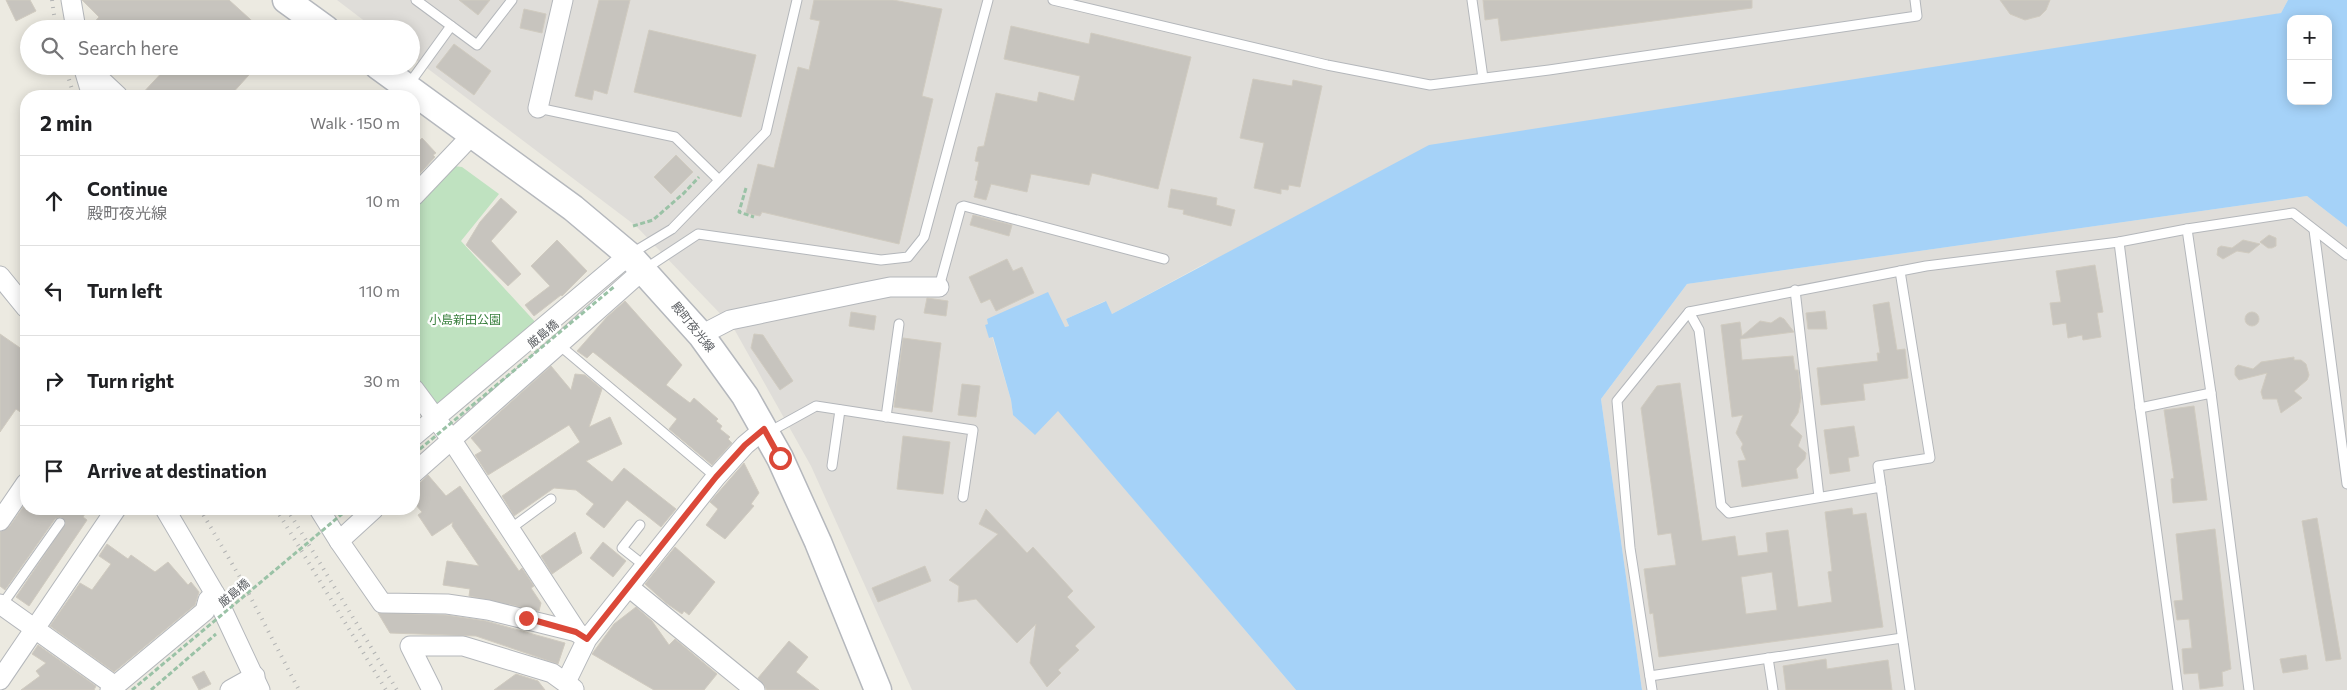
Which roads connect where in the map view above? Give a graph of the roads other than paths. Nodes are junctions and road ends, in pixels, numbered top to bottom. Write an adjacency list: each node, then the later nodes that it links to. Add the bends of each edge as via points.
1 (71, 0): 11 (street)
2 (416, 0): 13 (lane)
3 (512, 0): 13 (lane, via 477,45)
4 (563, 0): 25 (street)
5 (797, 0): 27 (lane, via 766,132)
6 (988, 0): 34 (lane, via 924,237 908,257 881,260 698,234)
7 (1053, 0): 19 (lane, via 1327,65 1430,85)
8 (1472, 0): 19 (lane)
9 (1915, 0): 19 (lane, via 1917,16)
10 (298, 3): 12 (street)
11 (74, 20)
12 (316, 20)
13 (451, 26): 14 (lane)
14 (420, 69)
15 (86, 75): 21 (street)
16 (94, 75): 22 (street)
17 (390, 75): 20 (street, 殿町夜光線)
18 (416, 75): 20 (lane)
19 (1483, 78)
20 (407, 87): 23 (street, 殿町夜光線)
21 (90, 90)
22 (111, 90)
23 (411, 90)
24 (420, 96): 26 (street, 殿町夜光線)
25 (538, 108): 27 (lane, via 675,137)
26 (473, 134): 28 (street); 34 (street, 殿町夜光線, via 573,208)
27 (719, 180): 34 (lane)
28 (420, 190)
29 (2187, 229): 30 (lane, via 2293,213); 31 (lane); 44 (lane)
30 (2314, 230): 32 (lane); 56 (lane)
31 (2119, 242): 35 (lane); 46 (lane)
32 (2347, 255)
33 (1164, 259): 37 (lane, via 964,206 961,207)
34 (636, 262): 42 (street, 殿町夜光線); 43 (street); 49 (street)
35 (1900, 271): 38 (lane); 57 (lane, via 1930,458 1878,466)
36 (0, 276): 39 (street)
37 (939, 286): 42 (street, via 890,287 841,296 730,320)
38 (1794, 290): 40 (lane); 60 (lane)
39 (20, 301)
40 (1689, 312): 60 (lane, via 1699,330 1721,504 1729,512); 79 (lane, via 1617,401 1630,548)
41 (899, 324): 48 (lane)
42 (702, 335): 51 (street, 殿町夜光線)
43 (558, 344): 52 (street); 55 (lane)
44 (2211, 393): 46 (lane); 92 (lane)
45 (420, 397): 49 (street)
46 (2140, 408): 91 (lane)
47 (840, 410): 48 (lane); 51 (lane, via 816,406); 53 (lane)
48 (886, 417): 59 (lane, via 973,430)
49 (435, 418): 50 (street); 52 (street)
50 (420, 431)
51 (765, 431): 55 (street, via 745,445); 87 (street, 殿町夜光線, via 792,482)
52 (450, 439): 54 (street); 69 (street)
53 (832, 466)
54 (420, 467)
55 (716, 477): 71 (street)
56 (2347, 484)
57 (1881, 487): 60 (lane); 77 (lane)
58 (20, 492): 66 (street)
59 (963, 497)
60 (1819, 497)
61 (551, 499): 69 (lane)
62 (112, 515): 75 (street)
63 (169, 515): 73 (street)
64 (326, 515): 70 (street)
65 (367, 515): 70 (street)
66 (0, 521)
67 (60, 523): 74 (lane)
68 (640, 525): 71 (lane, via 622,548)
69 (510, 529): 76 (street)
70 (339, 541): 76 (street, via 382,603 447,604 526,618)
71 (646, 567): 72 (street)
72 (630, 588): 76 (street); 86 (street)
73 (215, 594): 81 (street); 83 (street, via 208,600 205,611)
74 (1, 605): 75 (street)
75 (35, 628): 80 (street); 83 (street)
76 (582, 636): 82 (street)
77 (1902, 638): 78 (lane); 90 (lane)
78 (1768, 658): 79 (lane); 89 (lane)
79 (1650, 676): 88 (lane)
80 (0, 680)
81 (258, 683): 84 (street)
82 (570, 686): 85 (street, via 552,673 463,646 410,646)
83 (119, 689)
84 (230, 690)
85 (432, 690)
86 (755, 690)
87 (878, 690)
88 (1652, 690)
89 (1773, 690)
90 (1910, 690)
91 (2178, 690)
92 (2249, 690)

